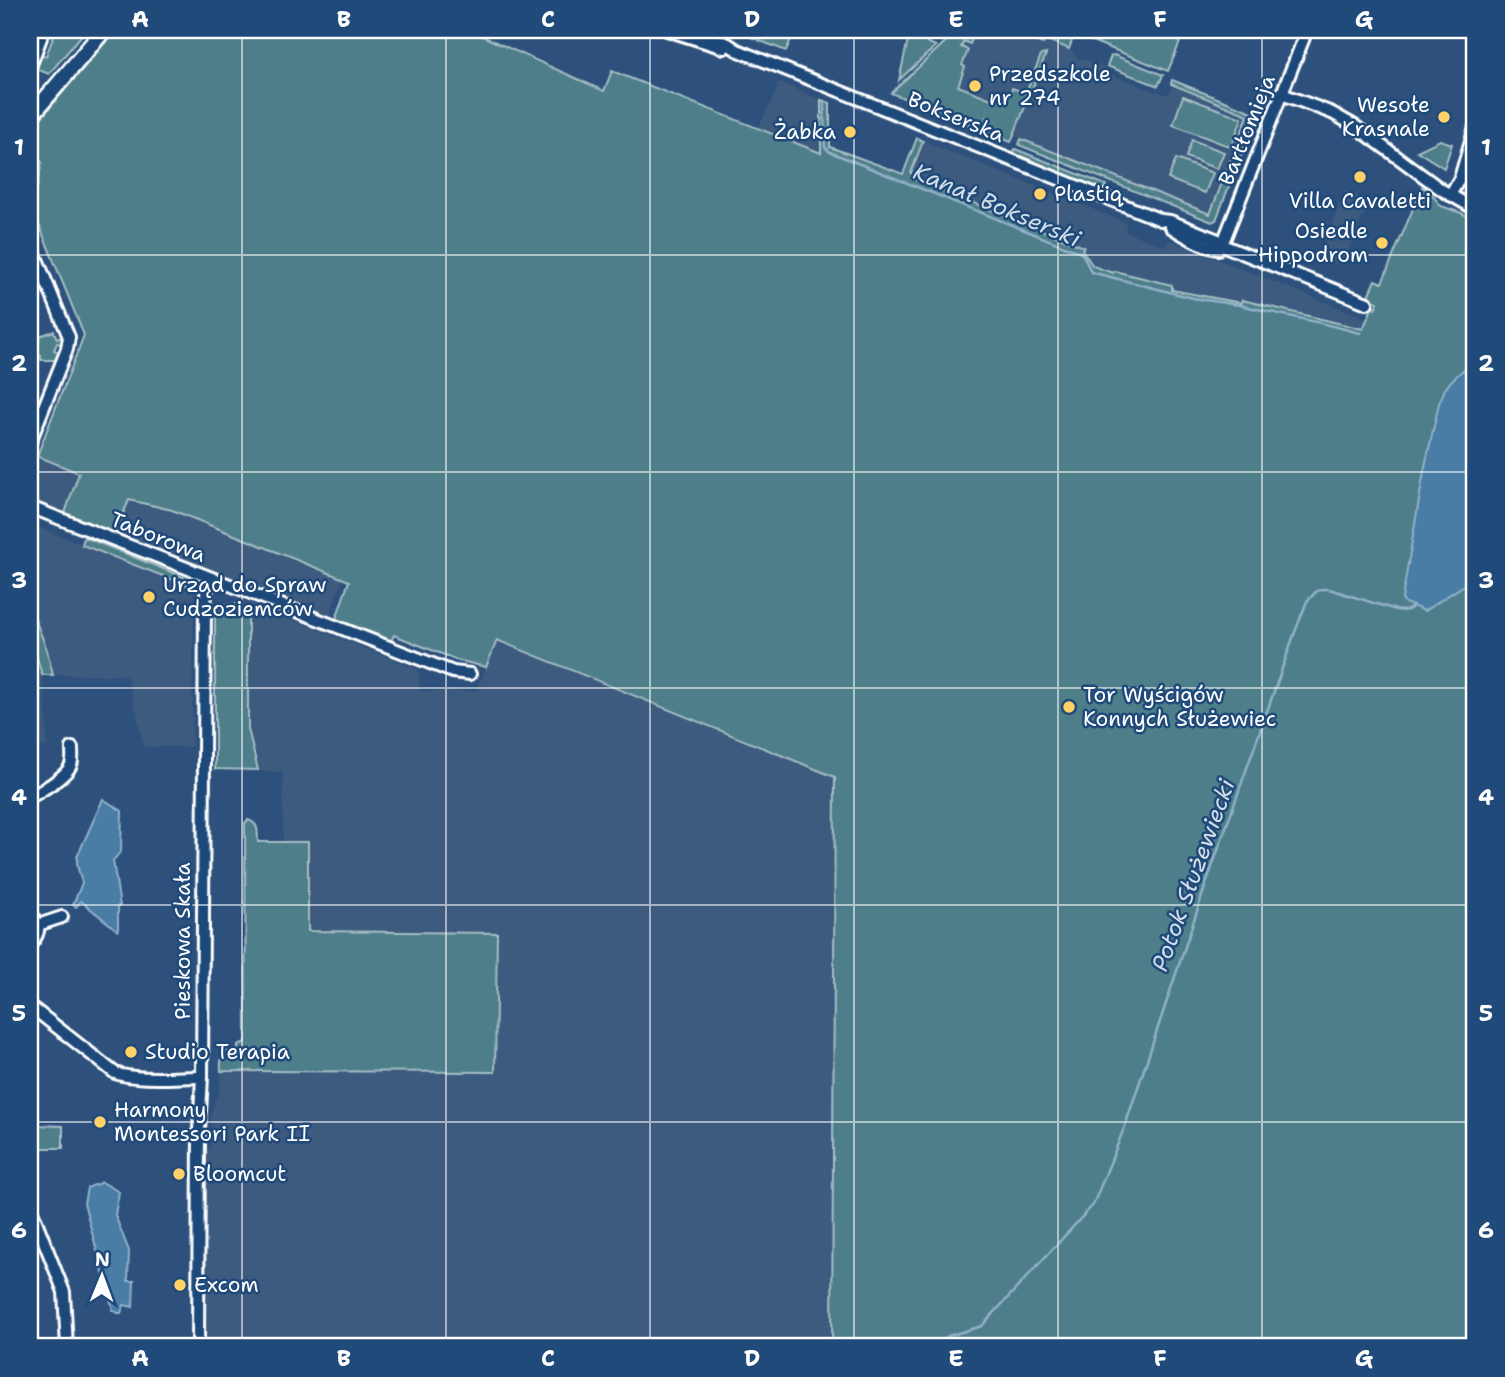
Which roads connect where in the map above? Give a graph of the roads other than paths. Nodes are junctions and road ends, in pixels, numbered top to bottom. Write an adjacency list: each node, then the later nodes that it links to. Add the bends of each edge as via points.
1 (44, 30): 7 (street)
2 (104, 30): 9 (street)
3 (667, 30): 6 (street, Bokserska)
4 (692, 30): 6 (street, Bokserska)
5 (1307, 30): 8 (street, Bartłomieja)
6 (737, 50): 14 (street, Bokserska, via 1161,220 1204,245 1216,249)
7 (30, 66)
8 (1282, 94): 11 (street, via 1355,126); 14 (street, Bartłomieja)
9 (32, 110)
10 (1475, 127): 11 (street, via 1461,178)
11 (1450, 195): 12 (street)
12 (1475, 209)
13 (30, 242): 16 (street, via 69,337)
14 (1223, 244): 15 (street, Bokserska)
15 (1367, 303)
16 (30, 442)
17 (30, 507): 18 (street, Taborowa)
18 (211, 578): 19 (street, Taborowa, via 453,673); 27 (street, Pieskowa Skała, via 205,602)
19 (470, 674)
20 (72, 748): 21 (street, via 67,772)
21 (30, 797)
22 (30, 912): 24 (street)
23 (62, 917): 24 (street)
24 (38, 925): 25 (street)
25 (30, 945)
26 (30, 1006): 27 (street, via 115,1073)
27 (202, 1077): 30 (street, Pieskowa Skała)
28 (30, 1206): 29 (street, via 64,1292)
29 (67, 1347)
30 (198, 1347)

